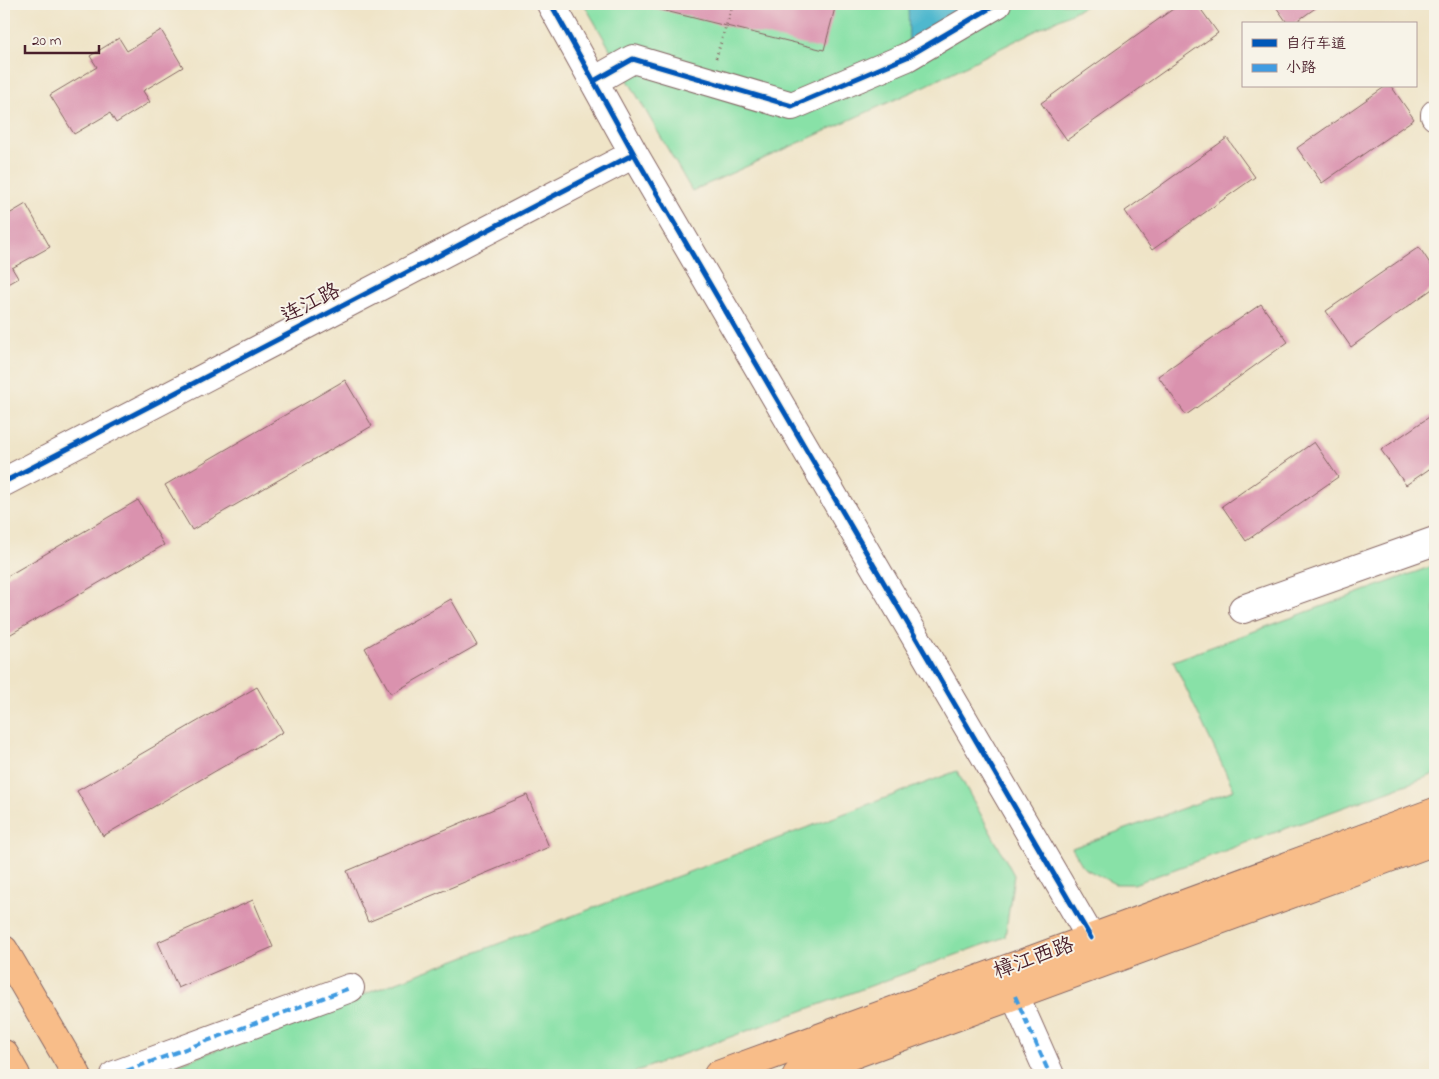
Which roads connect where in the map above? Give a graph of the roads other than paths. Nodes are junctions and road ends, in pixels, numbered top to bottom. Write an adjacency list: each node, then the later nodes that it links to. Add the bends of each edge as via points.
1 (551, 4): 3 (street)
2 (997, 4): 3 (street, via 907,57 792,106 633,59)
3 (594, 81): 4 (street)
4 (634, 154): 5 (street, 连江路); 10 (street)
5 (4, 482)
6 (1435, 540): 7 (street)
7 (1243, 610)
8 (1435, 812): 10 (main road, 樟江西路)
9 (1435, 840): 13 (main road, 樟江西路)
10 (1091, 938): 18 (main road, 樟江西路)
11 (4, 950): 16 (main road)
12 (350, 988): 17 (street)
13 (1015, 996): 19 (main road, 樟江西路); 20 (street)
14 (4, 1054): 15 (main road)
15 (16, 1075)
16 (77, 1075)
17 (115, 1075)
18 (718, 1075)
19 (797, 1075)
20 (1050, 1075)

